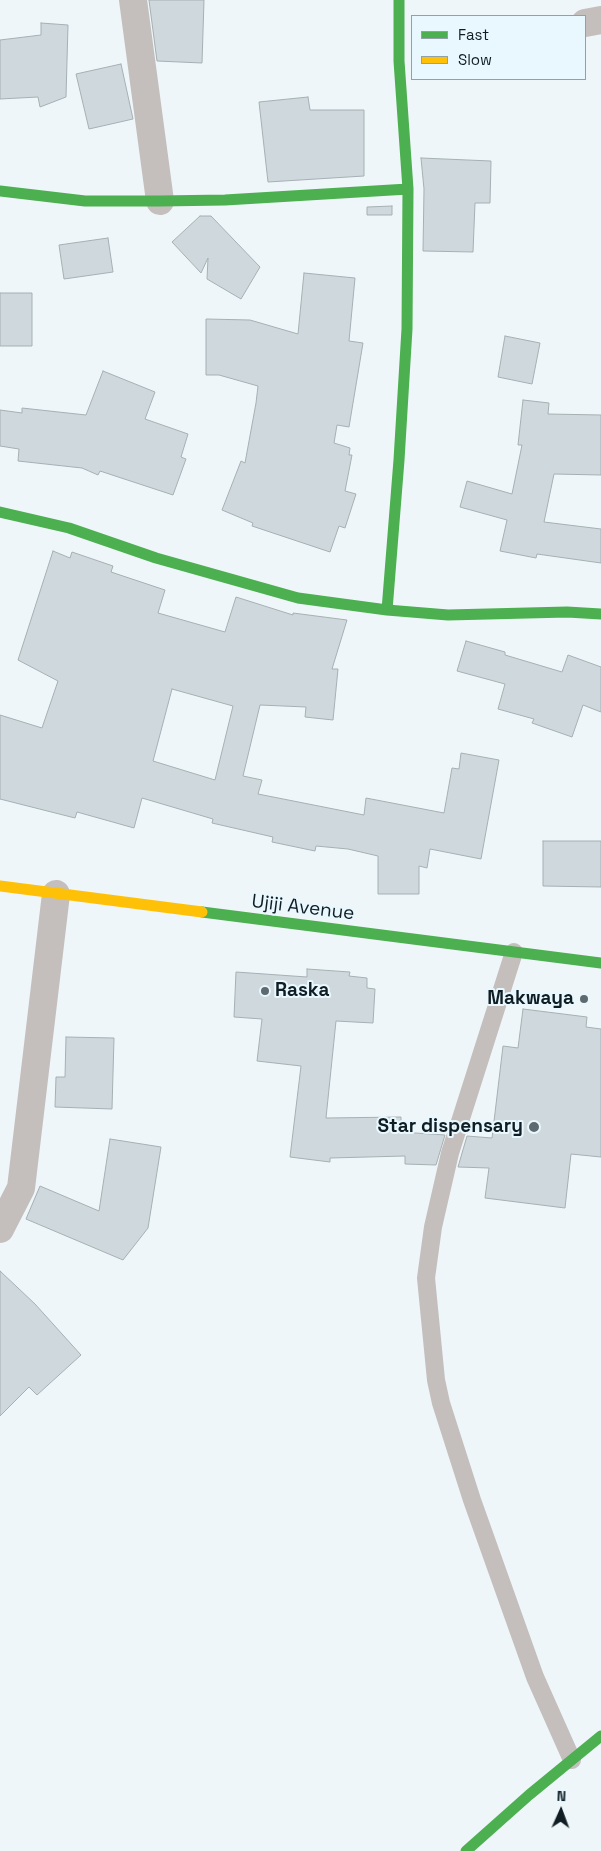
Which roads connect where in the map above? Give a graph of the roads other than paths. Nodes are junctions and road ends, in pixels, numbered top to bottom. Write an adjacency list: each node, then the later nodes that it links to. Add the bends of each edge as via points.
1 (133, 0): 8 (street)
2 (399, 0): 5 (main road)
3 (601, 20): 4 (street)
4 (586, 23)
5 (406, 60): 6 (main road)
6 (408, 188): 8 (main road); 10 (main road, via 407,329)
7 (0, 192): 8 (main road, via 85,201)
8 (160, 201)
9 (0, 512): 10 (main road, via 69,528 156,558 298,598)
10 (387, 610): 11 (main road, via 448,615)
11 (601, 614)
12 (0, 886): 13 (main road, Ujiji Avenue)
13 (56, 894): 14 (main road, Ujiji Avenue); 16 (street, via 21,1188)
14 (514, 952): 15 (main road, Ujiji Avenue); 18 (lane, via 450,1153 433,1227 426,1278 441,1403 535,1677)
15 (601, 963)
16 (0, 1230)
17 (601, 1736): 18 (main road)
18 (572, 1760): 19 (main road)
19 (466, 1851)

